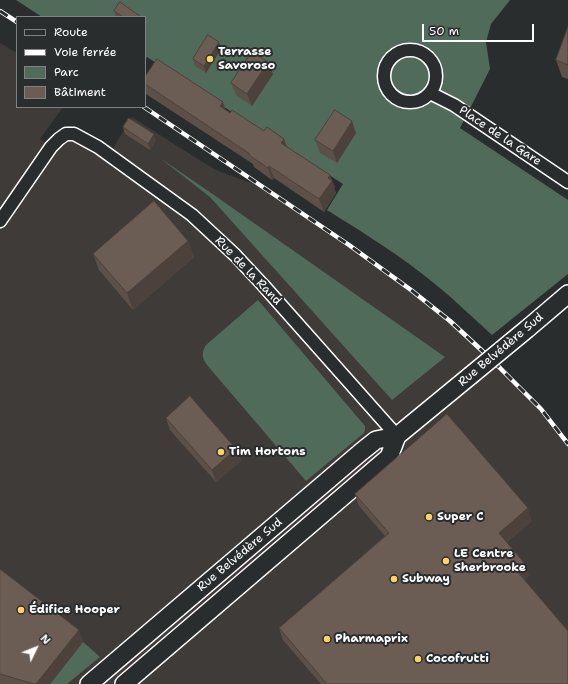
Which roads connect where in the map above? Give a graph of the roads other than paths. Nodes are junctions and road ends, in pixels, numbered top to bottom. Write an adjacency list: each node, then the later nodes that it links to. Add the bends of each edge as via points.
1 (430, 92): 1 (street, via 436,77 435,68 425,55 409,50 401,52 388,62 384,78 386,86 398,99 415,102); 2 (street, Place de la Gare, via 454,105)
2 (568, 182)
3 (0, 221): 5 (street, Rue de la Rand, via 51,147 66,134 74,134 98,147 192,215 235,255)
4 (568, 294): 5 (main road, Rue Belvédère Sud, bridge)
5 (397, 436): 6 (main road, Rue Belvédère Sud, via 376,440 361,452); 7 (main road, Rue Belvédère Sud, via 389,458)
6 (89, 684)
7 (124, 684)

